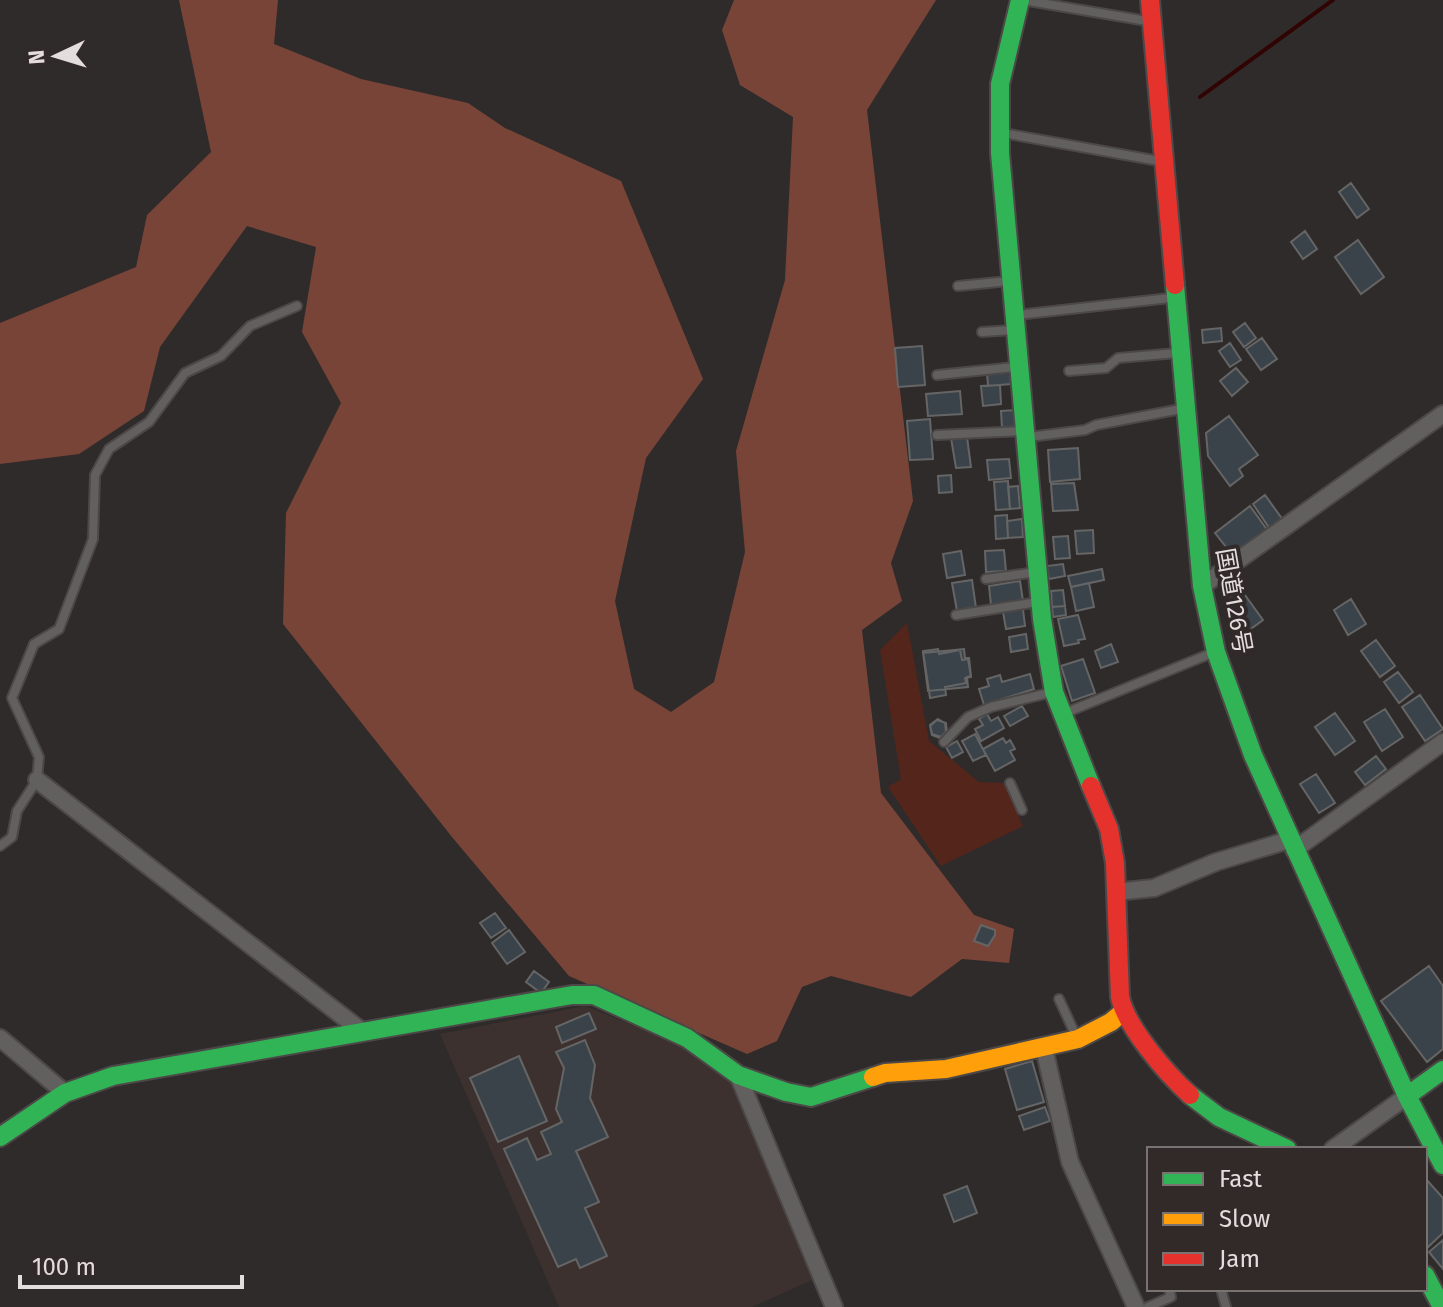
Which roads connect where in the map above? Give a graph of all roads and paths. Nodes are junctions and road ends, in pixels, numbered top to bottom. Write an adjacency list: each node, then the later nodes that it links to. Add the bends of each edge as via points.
1 (1022, 0): 3 (lane); 4 (main road, via 1000,84)
2 (1150, 0): 3 (main road, 国道126号)
3 (1152, 22): 5 (main road, 国道126号)
4 (999, 132): 5 (lane); 6 (main road)
5 (1164, 162): 8 (main road, 国道126号)
6 (1013, 281): 7 (lane); 10 (main road)
7 (958, 286)
8 (1176, 298): 10 (lane); 12 (main road, 国道126号)
9 (297, 306): 30 (lane, via 250,326 221,356 185,373 149,422 109,449 95,475 93,539 59,629 34,644 12,698 39,757)
10 (1017, 322): 11 (lane); 13 (main road)
11 (982, 332)
12 (1180, 352): 14 (lane, via 1118,358 1106,368); 16 (main road, 国道126号)
13 (1021, 366): 15 (lane); 18 (main road)
14 (1069, 371)
15 (937, 375)
16 (1185, 408): 18 (lane, via 1085,430); 22 (main road, 国道126号)
17 (1443, 414): 22 (street)
18 (1027, 434): 19 (lane); 20 (main road)
19 (937, 435)
20 (1039, 572): 21 (lane); 23 (main road)
21 (986, 579)
22 (1202, 586): 25 (main road, 国道126号)
23 (1041, 602): 24 (lane); 26 (main road)
24 (956, 615)
25 (1216, 652): 27 (lane); 33 (main road, 国道126号)
26 (1054, 692): 27 (main road); 28 (lane, via 968,717)
27 (1061, 715): 35 (main road, via 1109,829)
28 (944, 742)
29 (1443, 742): 33 (street)
30 (37, 780): 34 (lane, via 17,811 12,837); 38 (street)
31 (1010, 783): 32 (lane)
32 (1022, 810)
33 (1292, 845): 35 (street, via 1216,862 1154,888); 45 (main road, 国道126号)
34 (0, 846)
35 (1115, 892): 37 (main road)
36 (1059, 999): 40 (lane)
37 (1123, 1012): 40 (main road); 47 (main road, via 1187,1092 1219,1117)
38 (363, 1032): 43 (main road, via 594,995 687,1038); 44 (main road, via 113,1076)
39 (0, 1038): 44 (street)
40 (1078, 1039): 41 (main road)
41 (1044, 1048): 43 (main road, via 946,1069 885,1073 811,1097); 53 (street, via 1070,1162)
42 (1443, 1070): 45 (main road)
43 (738, 1075): 52 (street)
44 (65, 1093): 46 (main road)
45 (1407, 1096): 48 (street); 49 (main road, 国道126号)
46 (0, 1137)
47 (1283, 1147)
48 (1336, 1147)
49 (1443, 1165)
50 (1427, 1279): 55 (main road)
51 (1170, 1291): 54 (lane, via 1171,1297)
52 (834, 1307)
53 (1136, 1307)
54 (1148, 1307)
55 (1442, 1307)

